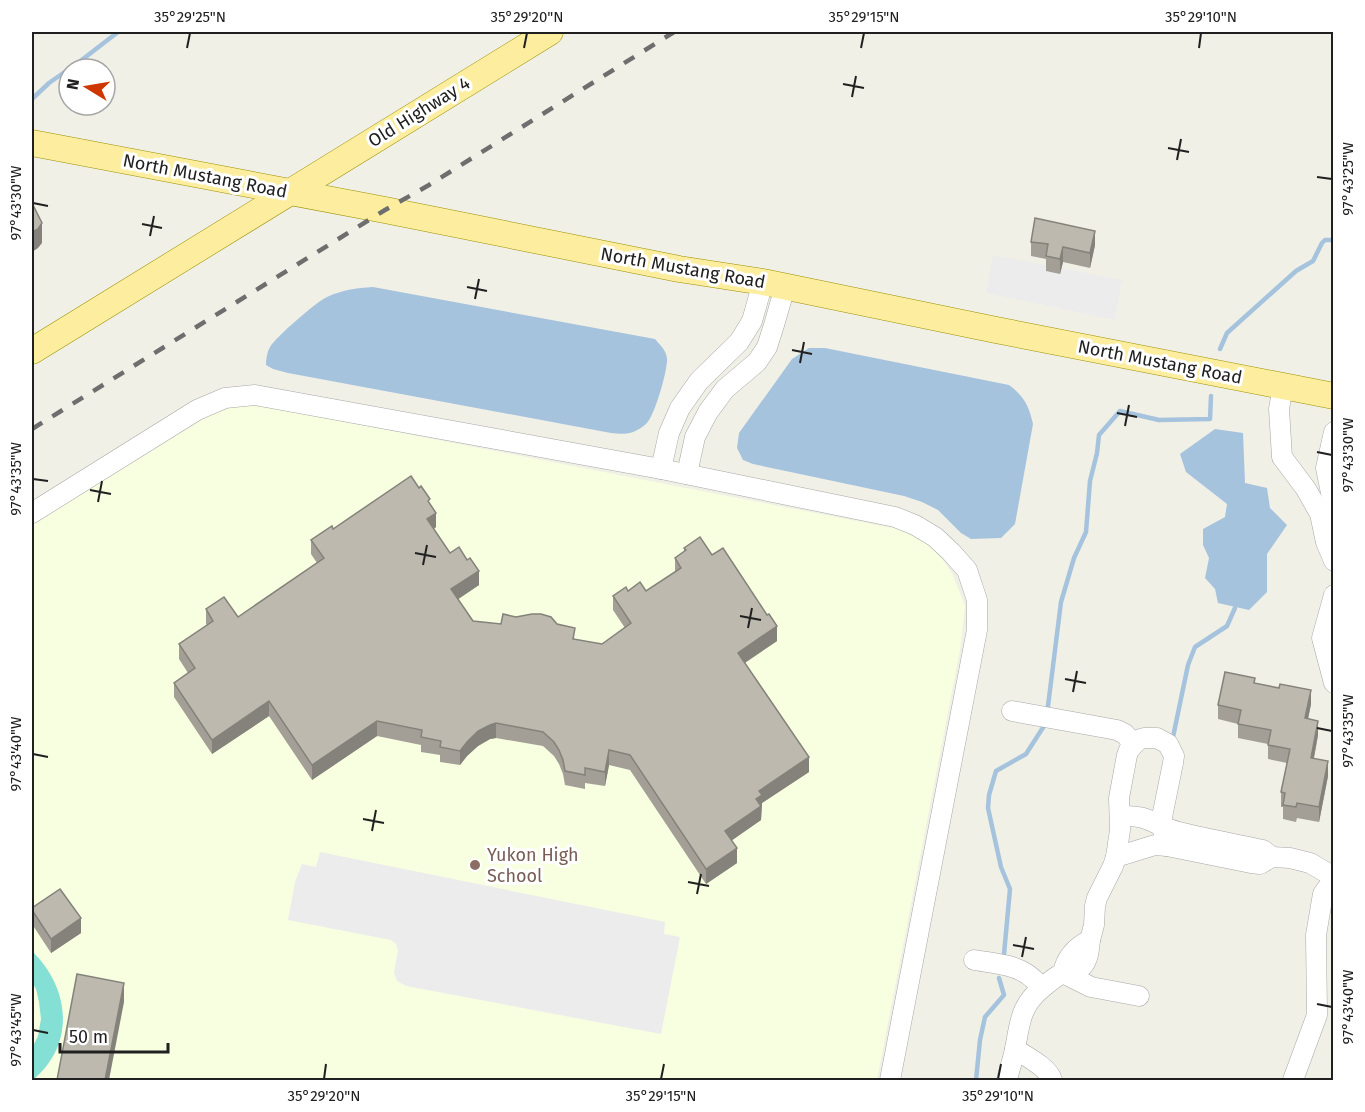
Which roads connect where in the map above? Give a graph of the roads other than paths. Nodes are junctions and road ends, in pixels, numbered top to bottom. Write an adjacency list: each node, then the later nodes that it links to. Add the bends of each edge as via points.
1 (550, 32): 3 (main road, Old Highway 4)
2 (32, 143): 3 (main road, North Mustang Road)
3 (288, 193): 4 (main road, North Mustang Road); 5 (main road, Old Highway 4)
4 (774, 284): 6 (main road, North Mustang Road); 9 (street, via 739,342 699,381 680,408 669,433); 10 (street, via 774,325 766,346 757,362 725,389 708,412 695,437)
5 (32, 351)
6 (1283, 386): 7 (main road, North Mustang Road); 11 (street, via 1279,409 1282,457 1306,489)
7 (1334, 396)
8 (1334, 432): 11 (street, via 1326,468)
9 (662, 469): 10 (street); 12 (street, via 255,395 225,398 197,410)
10 (687, 474): 29 (street, via 895,517 915,525 951,552 967,570 974,590 977,630)
11 (1325, 501): 13 (street, via 1320,514)
12 (32, 513)
13 (1334, 561)
14 (1334, 595): 15 (street, via 1322,638)
15 (1332, 675)
16 (1012, 711): 17 (street, via 1117,730)
17 (1133, 744): 18 (street, via 1120,792); 19 (street, via 1144,738 1157,738 1168,744 1174,756)
18 (1120, 817): 19 (street, via 1142,817); 21 (street)
19 (1162, 826): 20 (street); 22 (street, via 1263,850)
20 (1167, 846): 21 (street, via 1155,845); 22 (street, via 1260,864)
21 (1116, 857): 25 (street, via 1097,898 1089,956 1075,972)
22 (1272, 857): 23 (street, via 1304,861)
23 (1334, 878): 32 (street, via 1323,894 1316,935 1317,1015)
24 (974, 960): 26 (street, via 1020,970)
25 (1063, 973): 26 (street); 27 (street, via 1091,987)
26 (1042, 987): 28 (street, via 1023,1011)
27 (1139, 996)
28 (1015, 1049): 30 (street); 31 (street, via 1045,1068)
29 (890, 1080)
30 (1007, 1080)
31 (1052, 1080)
32 (1293, 1080)

